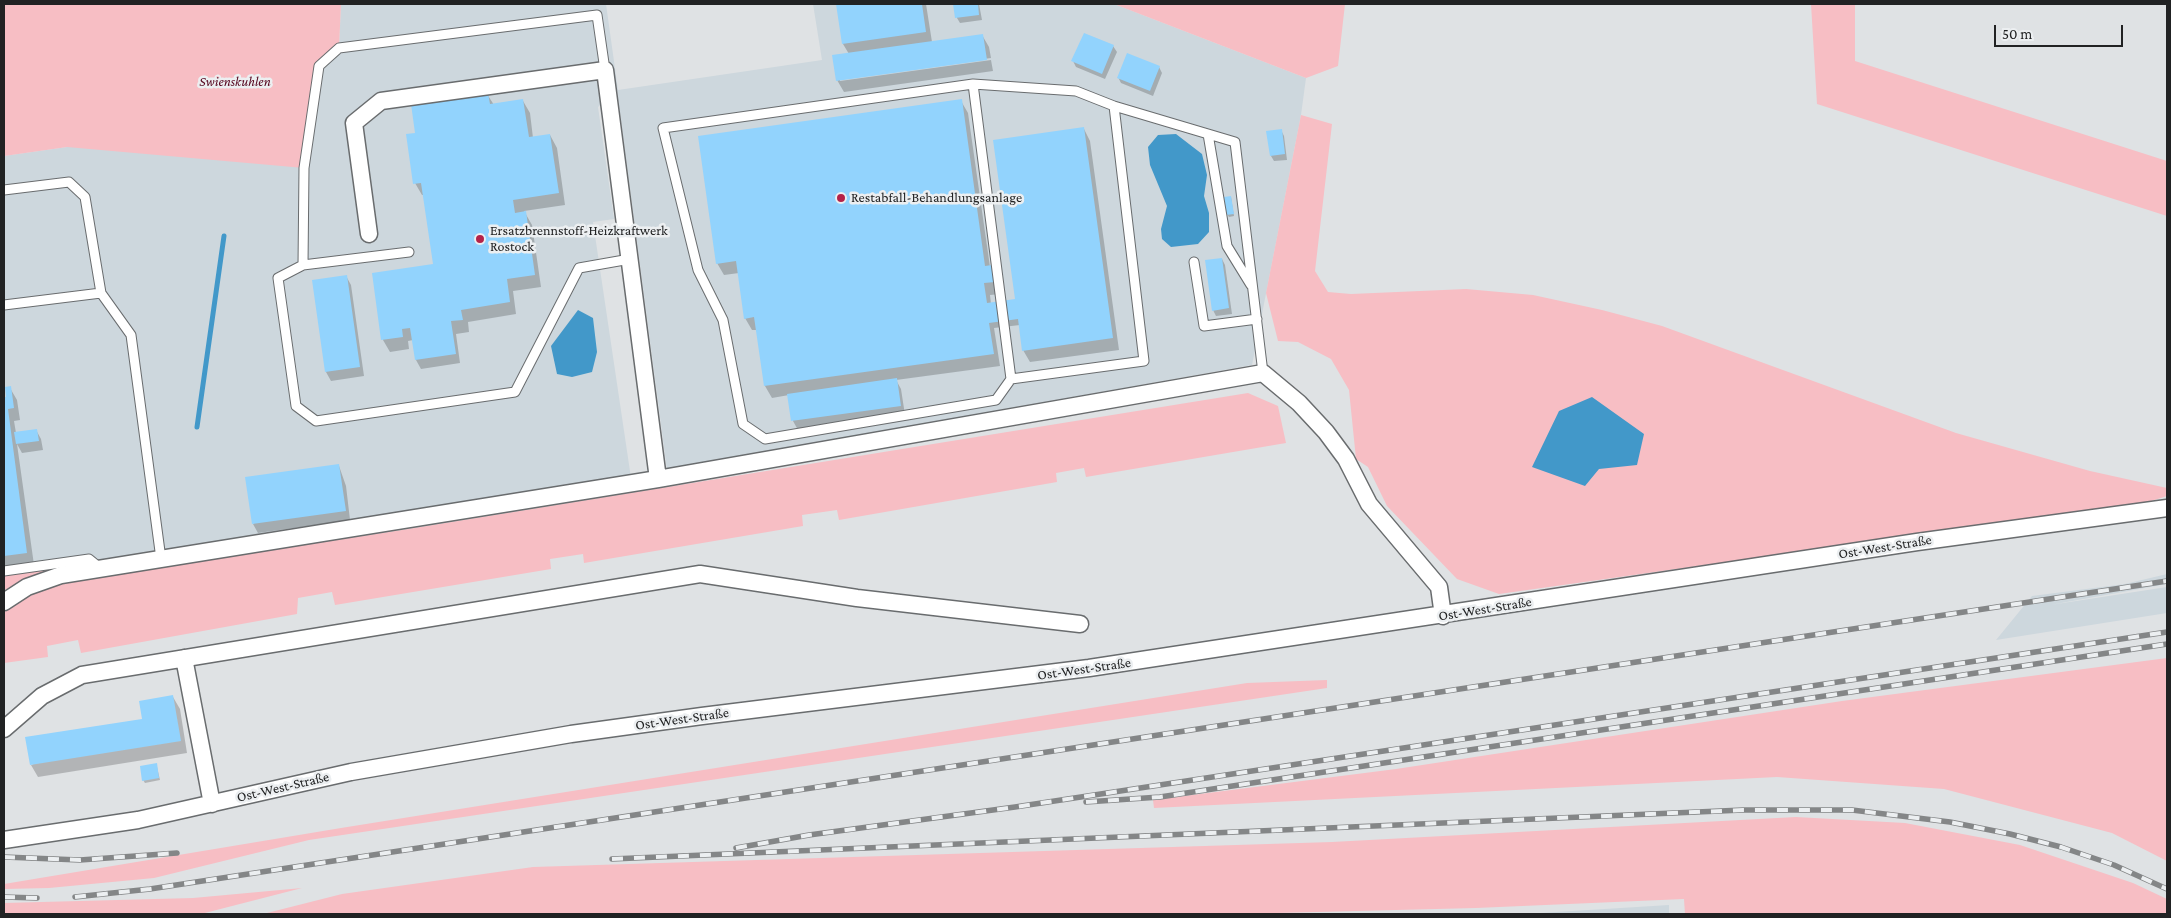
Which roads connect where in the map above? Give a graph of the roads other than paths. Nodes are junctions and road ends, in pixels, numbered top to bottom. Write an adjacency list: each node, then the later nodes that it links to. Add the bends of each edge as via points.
1 (605, 70): 6 (street, via 381,101 354,122); 8 (street); 10 (lane, via 597,15 339,48 319,66 304,168)
2 (973, 84): 3 (lane, via 1076,91); 16 (lane); 16 (lane, via 663,128 698,270 723,320 743,424 765,439 996,400)
3 (1114, 106): 4 (lane); 16 (lane, via 1144,361)
4 (1208, 134): 11 (lane, via 1227,246); 11 (lane, via 1235,142)
5 (4, 190): 12 (lane, via 69,182 85,196)
6 (369, 234)
7 (409, 252): 10 (lane)
8 (630, 259): 10 (lane, via 579,268 515,392 316,421 296,406 278,278); 17 (street)
9 (1194, 262): 14 (lane, via 1204,326)
10 (304, 265)
11 (1253, 287): 14 (lane)
12 (101, 293): 13 (lane); 19 (lane, via 131,334)
13 (4, 305)
14 (1257, 319): 15 (lane)
15 (1263, 373): 17 (street); 23 (street, via 1326,432 1346,459 1369,504 1439,587)
16 (1011, 380)
17 (658, 479): 19 (street)
18 (2167, 508): 23 (street, Ost-West-Straße, via 1917,542)
19 (161, 559): 20 (street)
20 (100, 568): 21 (lane, via 89,559); 22 (street, via 62,574 27,587)
21 (4, 571)
22 (4, 602)
23 (1444, 616): 27 (street, Ost-West-Straße, via 1089,668 571,734 342,773)
24 (1080, 624): 25 (street, via 857,598 700,574)
25 (184, 658): 26 (street, via 82,675 42,696); 27 (street)
26 (4, 729)
27 (212, 804): 28 (street, Ost-West-Straße, via 138,820)
28 (4, 840)

